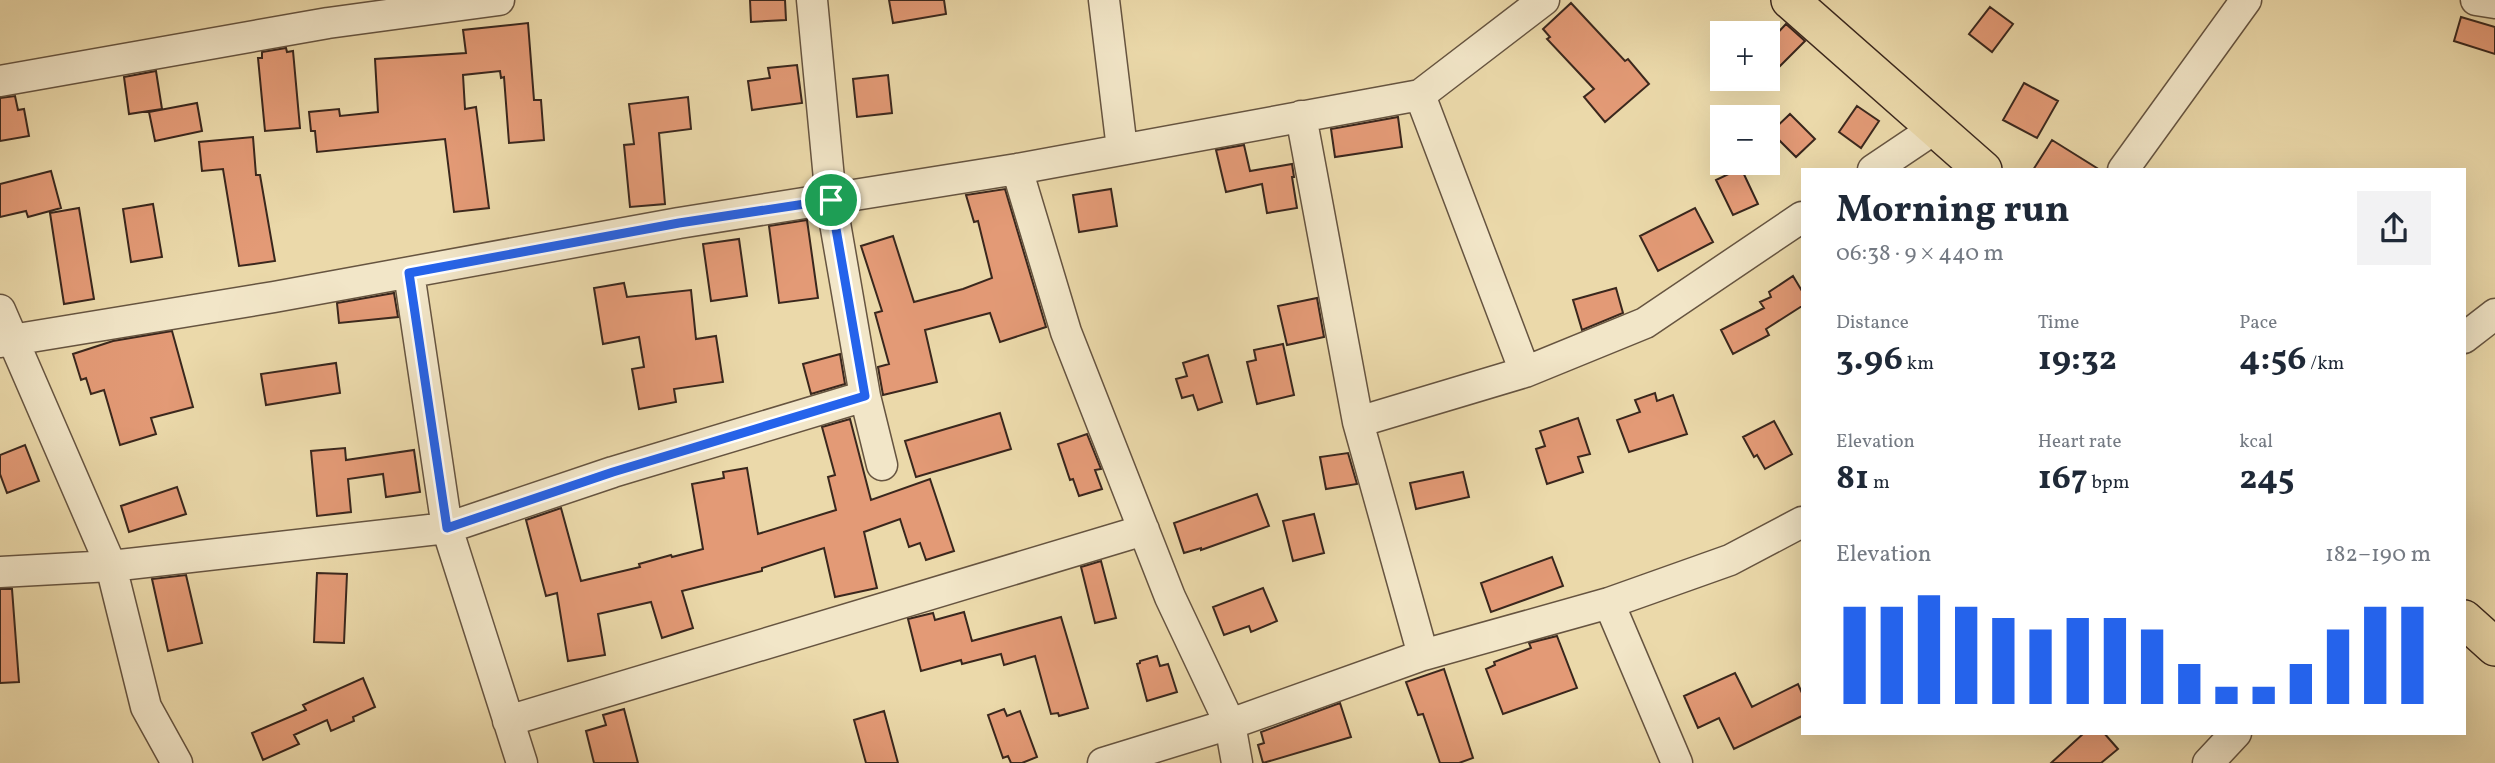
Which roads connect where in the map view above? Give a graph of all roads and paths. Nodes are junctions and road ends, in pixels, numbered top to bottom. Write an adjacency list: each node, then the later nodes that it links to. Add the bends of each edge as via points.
1 (499, 0): 9 (street)
2 (812, 0): 19 (street)
3 (1104, 0): 14 (street)
4 (1544, 0): 11 (street)
5 (2246, 0): 17 (street)
6 (2476, 0): 8 (street)
7 (1795, 1): 13 (main road)
8 (2495, 2)
9 (327, 11): 10 (street)
10 (0, 81)
11 (1420, 95): 12 (street); 26 (street)
12 (1301, 116): 14 (street); 28 (street)
13 (1937, 127): 15 (street); 16 (main road)
14 (1122, 149): 18 (street)
15 (1876, 168)
16 (1981, 168)
17 (2124, 168)
18 (1017, 169): 19 (street); 32 (street, via 1066,332)
19 (831, 200): 21 (street); 27 (street)
20 (1801, 218): 26 (street, via 1645,323)
21 (409, 273): 25 (street); 31 (street)
22 (0, 310): 25 (street)
23 (2495, 314): 24 (street)
24 (2466, 336)
25 (6, 341): 33 (street)
26 (1525, 372): 28 (street)
27 (865, 396): 29 (street); 31 (street)
28 (1358, 422): 38 (street)
29 (882, 465)
30 (1801, 523): 35 (street, via 1730,560)
31 (447, 528): 33 (street); 39 (street)
32 (1144, 530): 39 (street); 40 (street)
33 (111, 566): 34 (street); 42 (street, via 146,707)
34 (0, 572)
35 (1609, 603): 38 (street); 46 (street)
36 (2466, 621): 37 (main road)
37 (2495, 647)
38 (1423, 655): 40 (street)
39 (508, 721): 43 (street)
40 (1230, 724): 44 (street); 45 (street)
41 (2234, 735): 47 (street)
42 (177, 763)
43 (522, 763)
44 (1103, 763)
45 (1237, 763)
46 (1677, 763)
47 (2208, 763)

